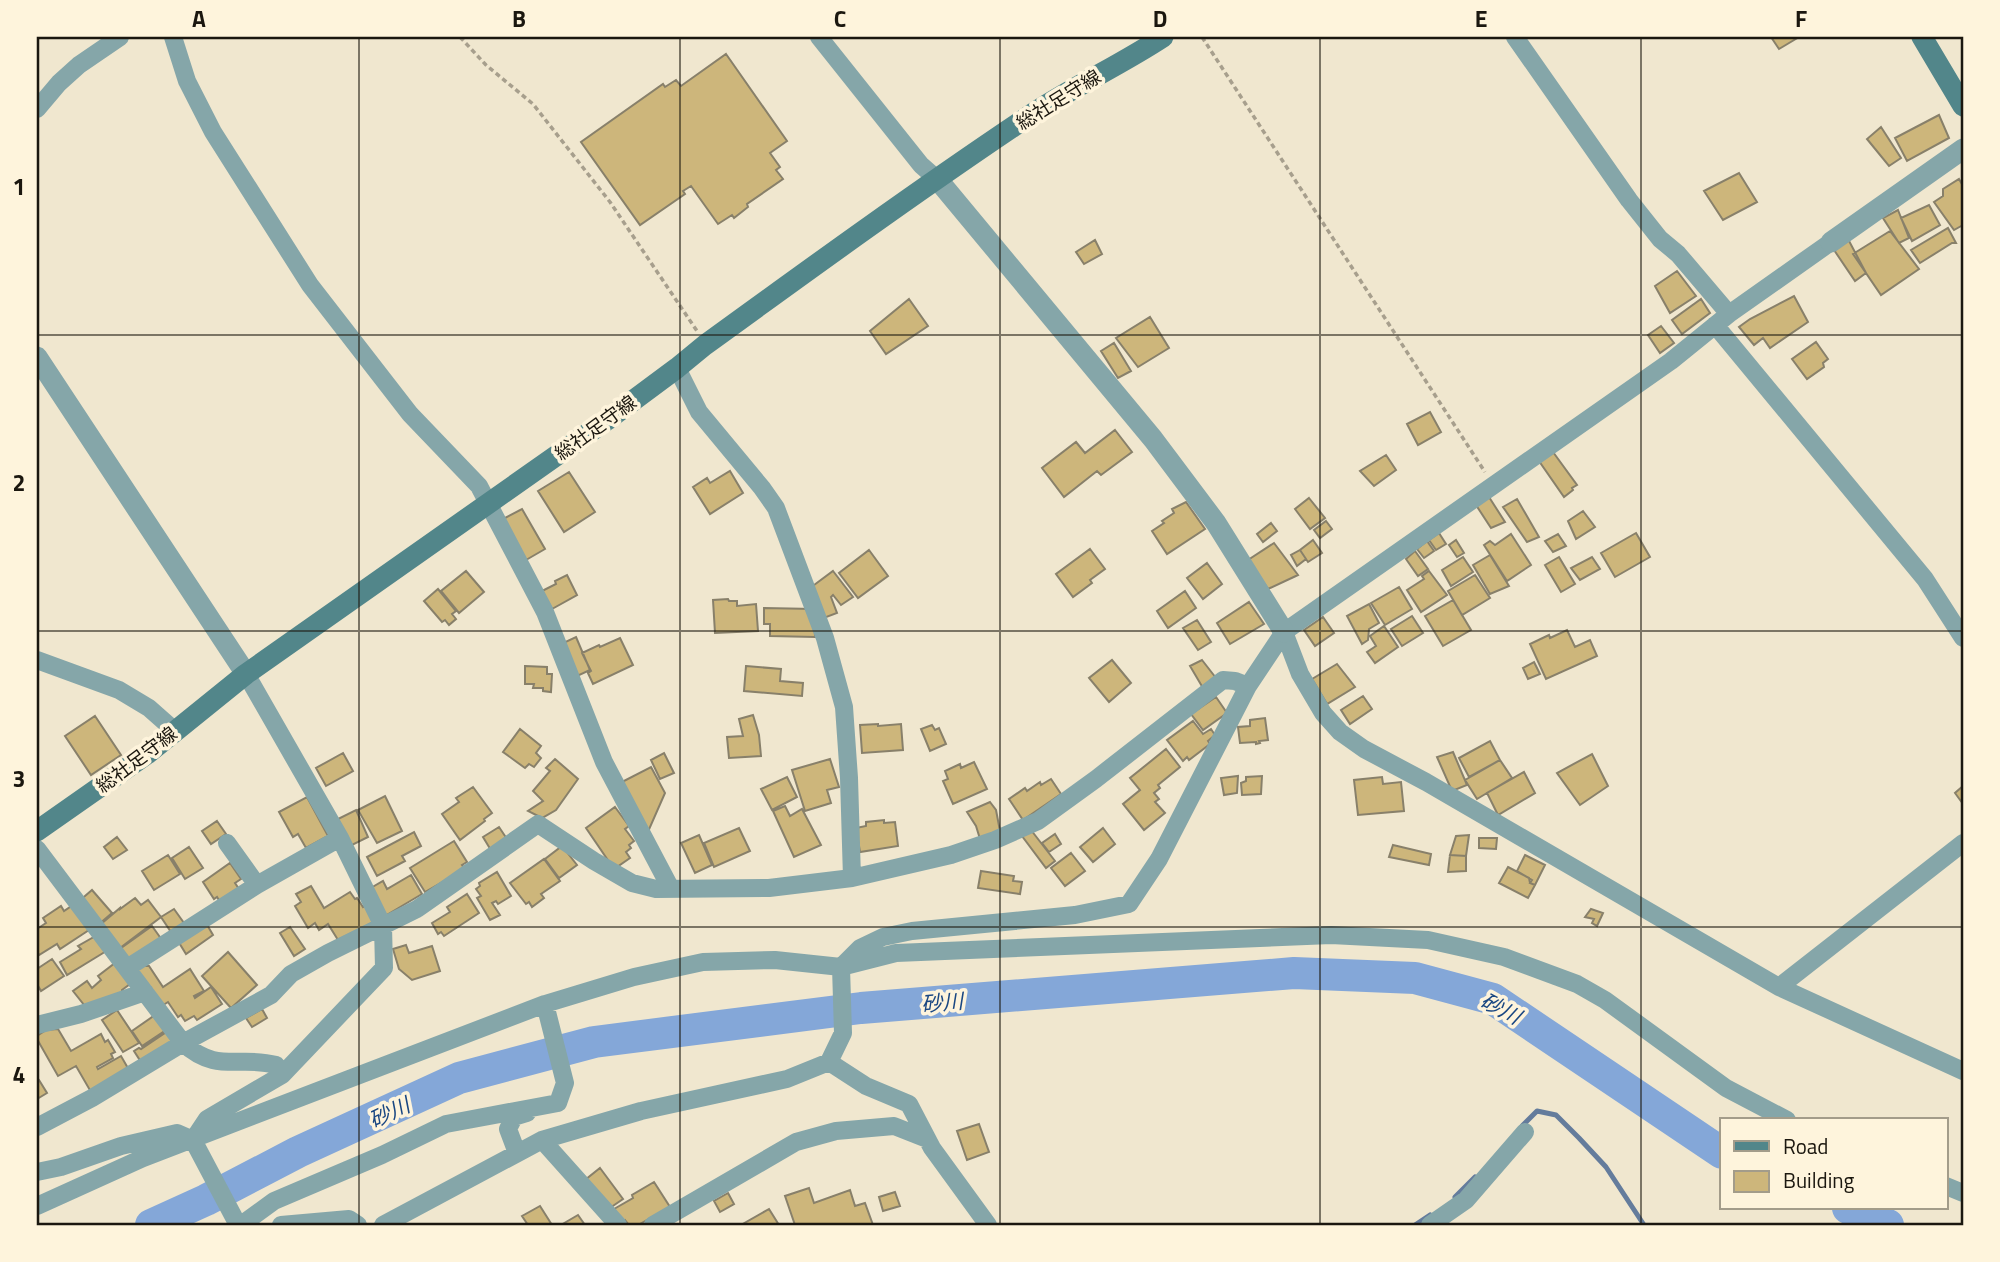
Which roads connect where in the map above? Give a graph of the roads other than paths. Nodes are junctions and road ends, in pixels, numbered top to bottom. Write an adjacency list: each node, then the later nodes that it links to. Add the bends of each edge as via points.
1 (120, 37): 8 (street, via 79,65)
2 (173, 37): 15 (street, via 187,81 213,132 310,285 410,414 480,486)
3 (819, 37): 10 (street)
4 (1163, 37): 10 (main road, 総社足守線, via 1027,117)
5 (1515, 37): 12 (street, via 1629,200 1678,254)
6 (1922, 37): 7 (main road)
7 (1963, 106)
8 (37, 109)
9 (1963, 149): 11 (street)
10 (938, 180): 14 (main road, 総社足守線); 16 (street, via 1153,439 1216,523)
11 (1831, 242): 12 (street)
12 (1722, 320): 16 (street, via 1671,361); 17 (street, via 1925,579)
13 (37, 357): 19 (street)
14 (677, 368): 15 (main road, 総社足守線); 27 (street, via 699,412 776,508 825,638 844,707)
15 (488, 504): 19 (main road, 総社足守線); 29 (street, via 545,612 604,762)
16 (1284, 632): 20 (street); 33 (street, via 1300,674 1323,713 1364,750)
17 (1963, 638)
18 (37, 660): 21 (street, via 119,690)
19 (246, 674): 21 (main road, 総社足守線); 23 (street)
20 (1248, 686): 27 (street, via 1223,680 1038,821 951,855); 32 (street, via 1159,859 1129,904 1075,915 883,937 860,948)
21 (175, 731): 22 (main road, 総社足守線)
22 (37, 831)
23 (340, 838): 28 (street); 30 (street)
24 (227, 843): 28 (street)
25 (1963, 843): 33 (street)
26 (37, 849): 31 (street)
27 (852, 878): 29 (street, via 769,888)
28 (257, 884): 31 (street)
29 (671, 889): 30 (street, via 632,883 538,824 416,909)
30 (383, 926): 37 (street, via 291,974 271,995); 40 (street, via 384,968)
31 (127, 968): 34 (street)
32 (841, 974): 35 (street, via 775,960 703,962); 38 (street, via 843,1033); 42 (street, via 896,953 1331,935 1428,940 1504,957 1577,985 1605,1000 1726,1088)
33 (1780, 986): 39 (street)
34 (145, 992): 36 (street); 37 (street)
35 (545, 1004): 41 (street, via 565,1083); 46 (street)
36 (37, 1025)
37 (183, 1043): 40 (street, via 220,1062 276,1065); 43 (street)
38 (829, 1062): 45 (street, via 866,1086 909,1104); 47 (street, via 787,1079 641,1111)
39 (1963, 1071)
40 (282, 1075): 46 (street, via 207,1119)
41 (558, 1103): 48 (street, via 514,1117 508,1129); 51 (street, via 446,1124 274,1201)
42 (1783, 1118)
43 (37, 1127)
44 (1525, 1132): 58 (street, via 1466,1200)
45 (927, 1139): 56 (street, via 894,1126 836,1131 796,1142); 57 (street)
46 (193, 1140): 49 (street, via 177,1133); 50 (street); 51 (street)
47 (542, 1140): 48 (street); 55 (street)
48 (517, 1153): 54 (street)
49 (37, 1172)
50 (37, 1206)
51 (239, 1225)
52 (281, 1225): 53 (street, via 349,1219)
53 (358, 1225)
54 (383, 1225)
55 (618, 1225)
56 (653, 1225)
57 (988, 1225)
58 (1430, 1225)

